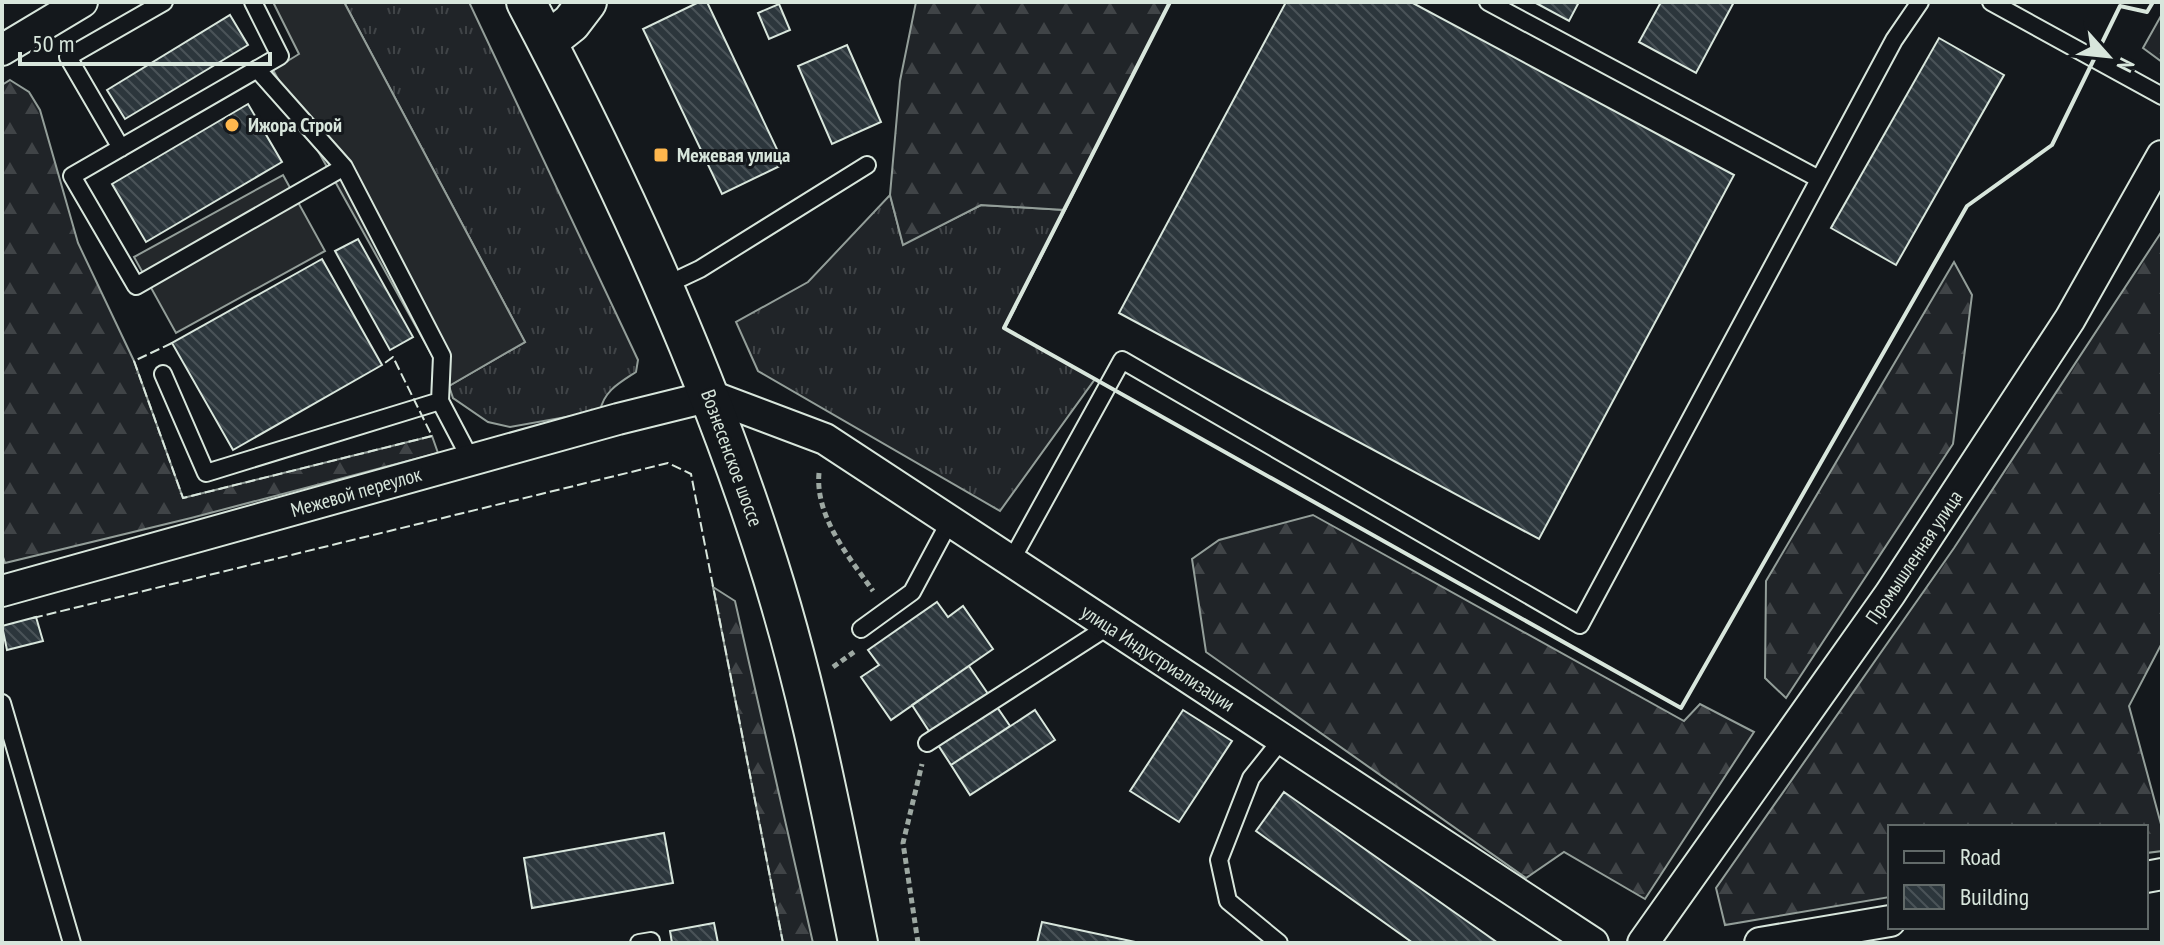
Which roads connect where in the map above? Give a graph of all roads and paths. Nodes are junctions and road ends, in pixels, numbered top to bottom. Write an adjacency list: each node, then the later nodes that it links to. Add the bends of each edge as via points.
1 (82, 2): 10 (street)
2 (164, 2): 13 (lane, via 68,57)
3 (253, 2): 11 (lane, via 280,56)
4 (526, 2): 9 (street, Вознесенское шоссе)
5 (587, 2): 9 (street)
6 (1488, 2): 17 (lane)
7 (1920, 2): 17 (lane)
8 (1991, 2): 12 (lane)
9 (547, 42): 18 (street, Вознесенское шоссе)
10 (2, 50)
11 (257, 69): 13 (lane); 16 (lane)
12 (2162, 96)
13 (121, 148): 16 (lane, via 72,176 136,286)
14 (2162, 156): 40 (street, Промышленная улица, via 2070,319 1890,594)
15 (867, 165): 18 (lane)
16 (344, 167): 21 (lane, via 442,356)
17 (1819, 179): 25 (lane, via 1580,625 1122,360)
18 (664, 286): 20 (street, Вознесенское шоссе)
19 (163, 374): 21 (lane, via 206,473)
20 (711, 396): 22 (street, Межевой переулок); 24 (street, улица Индустриализации, via 825,439); 36 (street, Вознесенское шоссе, via 763,545 801,678)
21 (440, 401): 22 (lane)
22 (471, 460): 26 (street, Межевой переулок)
23 (820, 464): 27 (path, via 817,490 825,514)
24 (950, 521): 25 (street, улица Индустриализации); 27 (lane, via 912,592)
25 (1011, 561): 28 (street, улица Индустриализации)
26 (2, 590)
27 (887, 611): 29 (lane)
28 (1109, 626): 31 (street, улица Индустриализации); 33 (lane)
29 (861, 629)
30 (2, 703): 32 (lane)
31 (1282, 739): 38 (lane, via 1251,778 1219,860 1228,901); 39 (street, улица Индустриализации)
32 (8, 743): 35 (lane)
33 (927, 743): 37 (path, via 903,843)
34 (1888, 921): 41 (street)
35 (72, 943)
36 (858, 943)
37 (918, 943)
38 (1279, 943)
39 (1593, 943)
40 (1643, 943)
41 (1760, 943)

